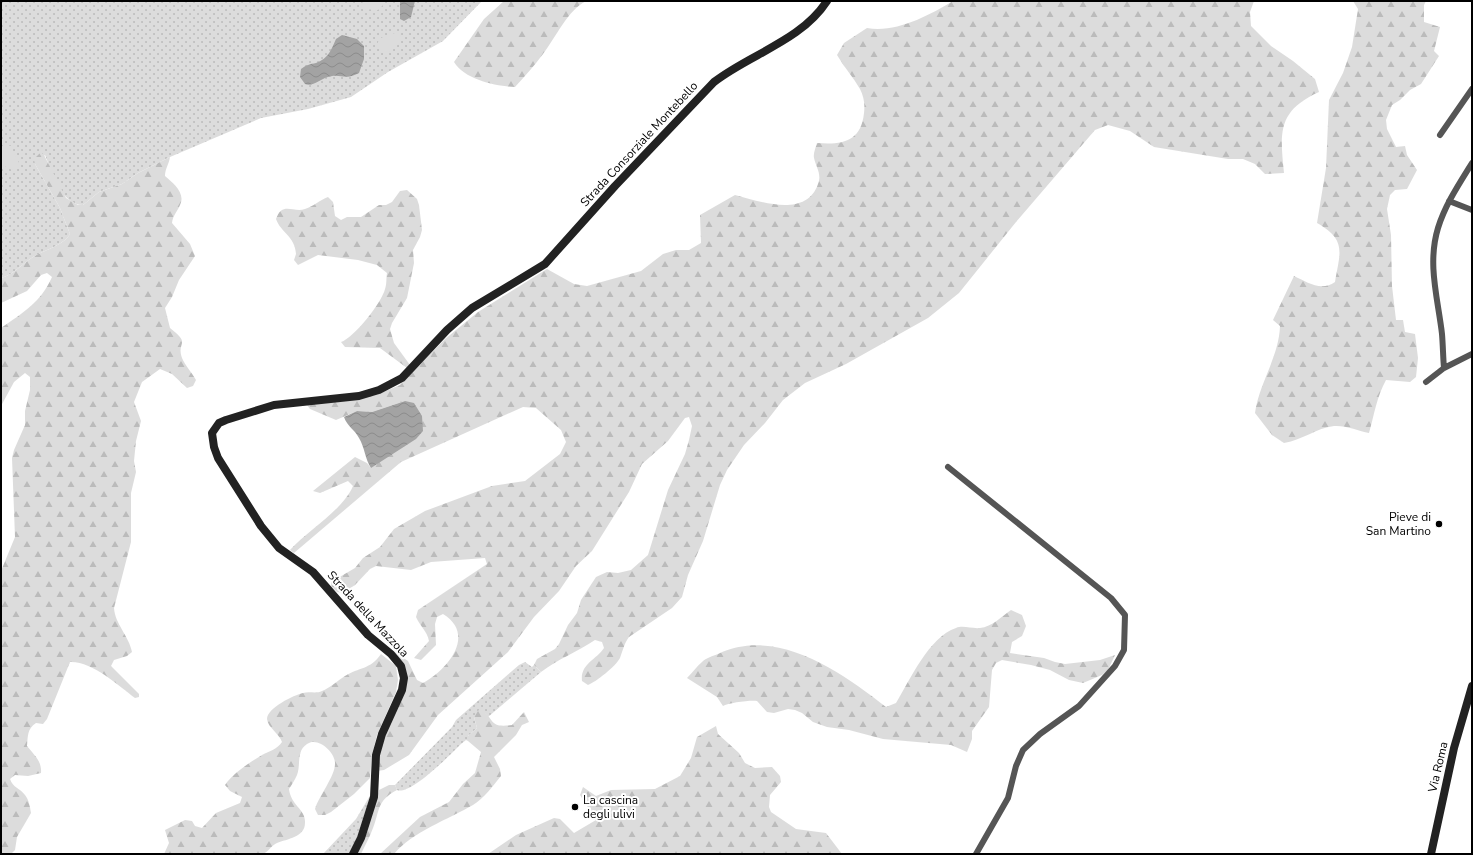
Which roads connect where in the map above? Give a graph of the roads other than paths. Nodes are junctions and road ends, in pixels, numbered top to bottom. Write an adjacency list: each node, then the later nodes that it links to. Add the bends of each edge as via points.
1 (827, 1): 7 (street, Strada Consorziale Montebello, via 808,24 728,71 714,82 545,264)
2 (1472, 88): 3 (street)
3 (1440, 135)
4 (1472, 164): 5 (street)
5 (1449, 201): 6 (street); 9 (street, via 1437,229 1433,252)
6 (1472, 210)
7 (472, 308): 13 (street, Strada della Mazzola, via 447,330 402,378 379,390 360,396 274,405 226,420 212,433 218,458 261,526 279,548 313,572 368,635 401,666 404,678 402,690 376,754 374,797)
8 (1472, 354): 9 (street)
9 (1444, 368): 10 (street)
10 (1426, 382)
11 (948, 467): 14 (street, via 1111,598 1125,614 1124,650 1115,666 1079,706 1040,734 1023,750 1008,798)
12 (1472, 686): 15 (street, Via Roma, via 1454,748)
13 (353, 854)
14 (976, 854)
15 (1431, 854)

